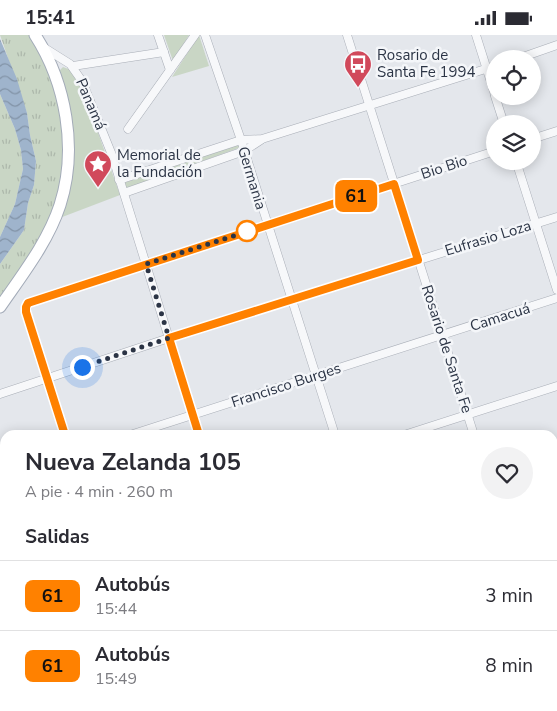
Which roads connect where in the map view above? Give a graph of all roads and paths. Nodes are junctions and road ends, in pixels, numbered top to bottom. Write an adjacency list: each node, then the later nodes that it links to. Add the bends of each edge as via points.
1 (35, 35): 8 (main road)
2 (158, 35): 9 (street)
3 (195, 35): 13 (street)
4 (205, 35): 19 (street, Germania)
5 (346, 35): 14 (street, Rosario de Santa Fe)
6 (476, 35): 12 (street)
7 (557, 45): 10 (street)
8 (43, 47): 11 (street, Panamá); 34 (main road, via 63,105 67,127 66,173 60,204 50,228)
9 (164, 51): 11 (street); 13 (street)
10 (541, 51)
11 (73, 66): 23 (street, Panamá, via 112,155)
12 (486, 69): 14 (street)
13 (170, 71): 15 (street)
14 (369, 105): 18 (street); 24 (street, Rosario de Santa Fe)
15 (128, 129)
16 (557, 131): 17 (street)
17 (541, 136)
18 (262, 139): 19 (street); 20 (street)
19 (241, 141): 20 (street, Germania); 23 (street)
20 (244, 151): 25 (street); 28 (street, Germania)
21 (486, 154): 24 (street, Bio Bio)
22 (519, 170): 27 (street)
23 (119, 180): 25 (street, Panamá)
24 (394, 184): 28 (street, Bio Bio); 29 (street, Rosario de Santa Fe)
25 (124, 193): 30 (street, Panamá)
26 (557, 217): 27 (street, Eufrasio Loza)
27 (536, 223): 29 (street, Eufrasio Loza); 31 (street)
28 (267, 225): 30 (street, Bio Bio); 33 (street, Germania)
29 (418, 260): 33 (street, Eufrasio Loza); 35 (street, Rosario de Santa Fe)
30 (146, 264): 36 (street, Panamá); 38 (street, Bio Bio, via 28,303 26,312)
31 (557, 290)
32 (557, 298): 35 (street, Camacuá)
33 (291, 300): 36 (street, Eufrasio Loza); 37 (street, Germania)
34 (0, 307)
35 (442, 335): 37 (street, Francisco Burges); 42 (street, Rosario de Santa Fe)
36 (169, 338): 38 (street, Eufrasio Loza); 41 (street, Panamá)
37 (316, 376): 41 (street, Francisco Burges); 46 (street, Germania)
38 (47, 379): 40 (street, Eufrasio Loza); 43 (street)
39 (557, 386): 42 (street)
40 (0, 393)
41 (193, 415): 44 (street, Francisco Burges); 45 (street, Panamá)
42 (468, 415): 47 (street); 48 (street, Rosario de Santa Fe)
43 (62, 430)
44 (146, 430)
45 (198, 430)
46 (333, 430)
47 (420, 430)
48 (472, 430)

